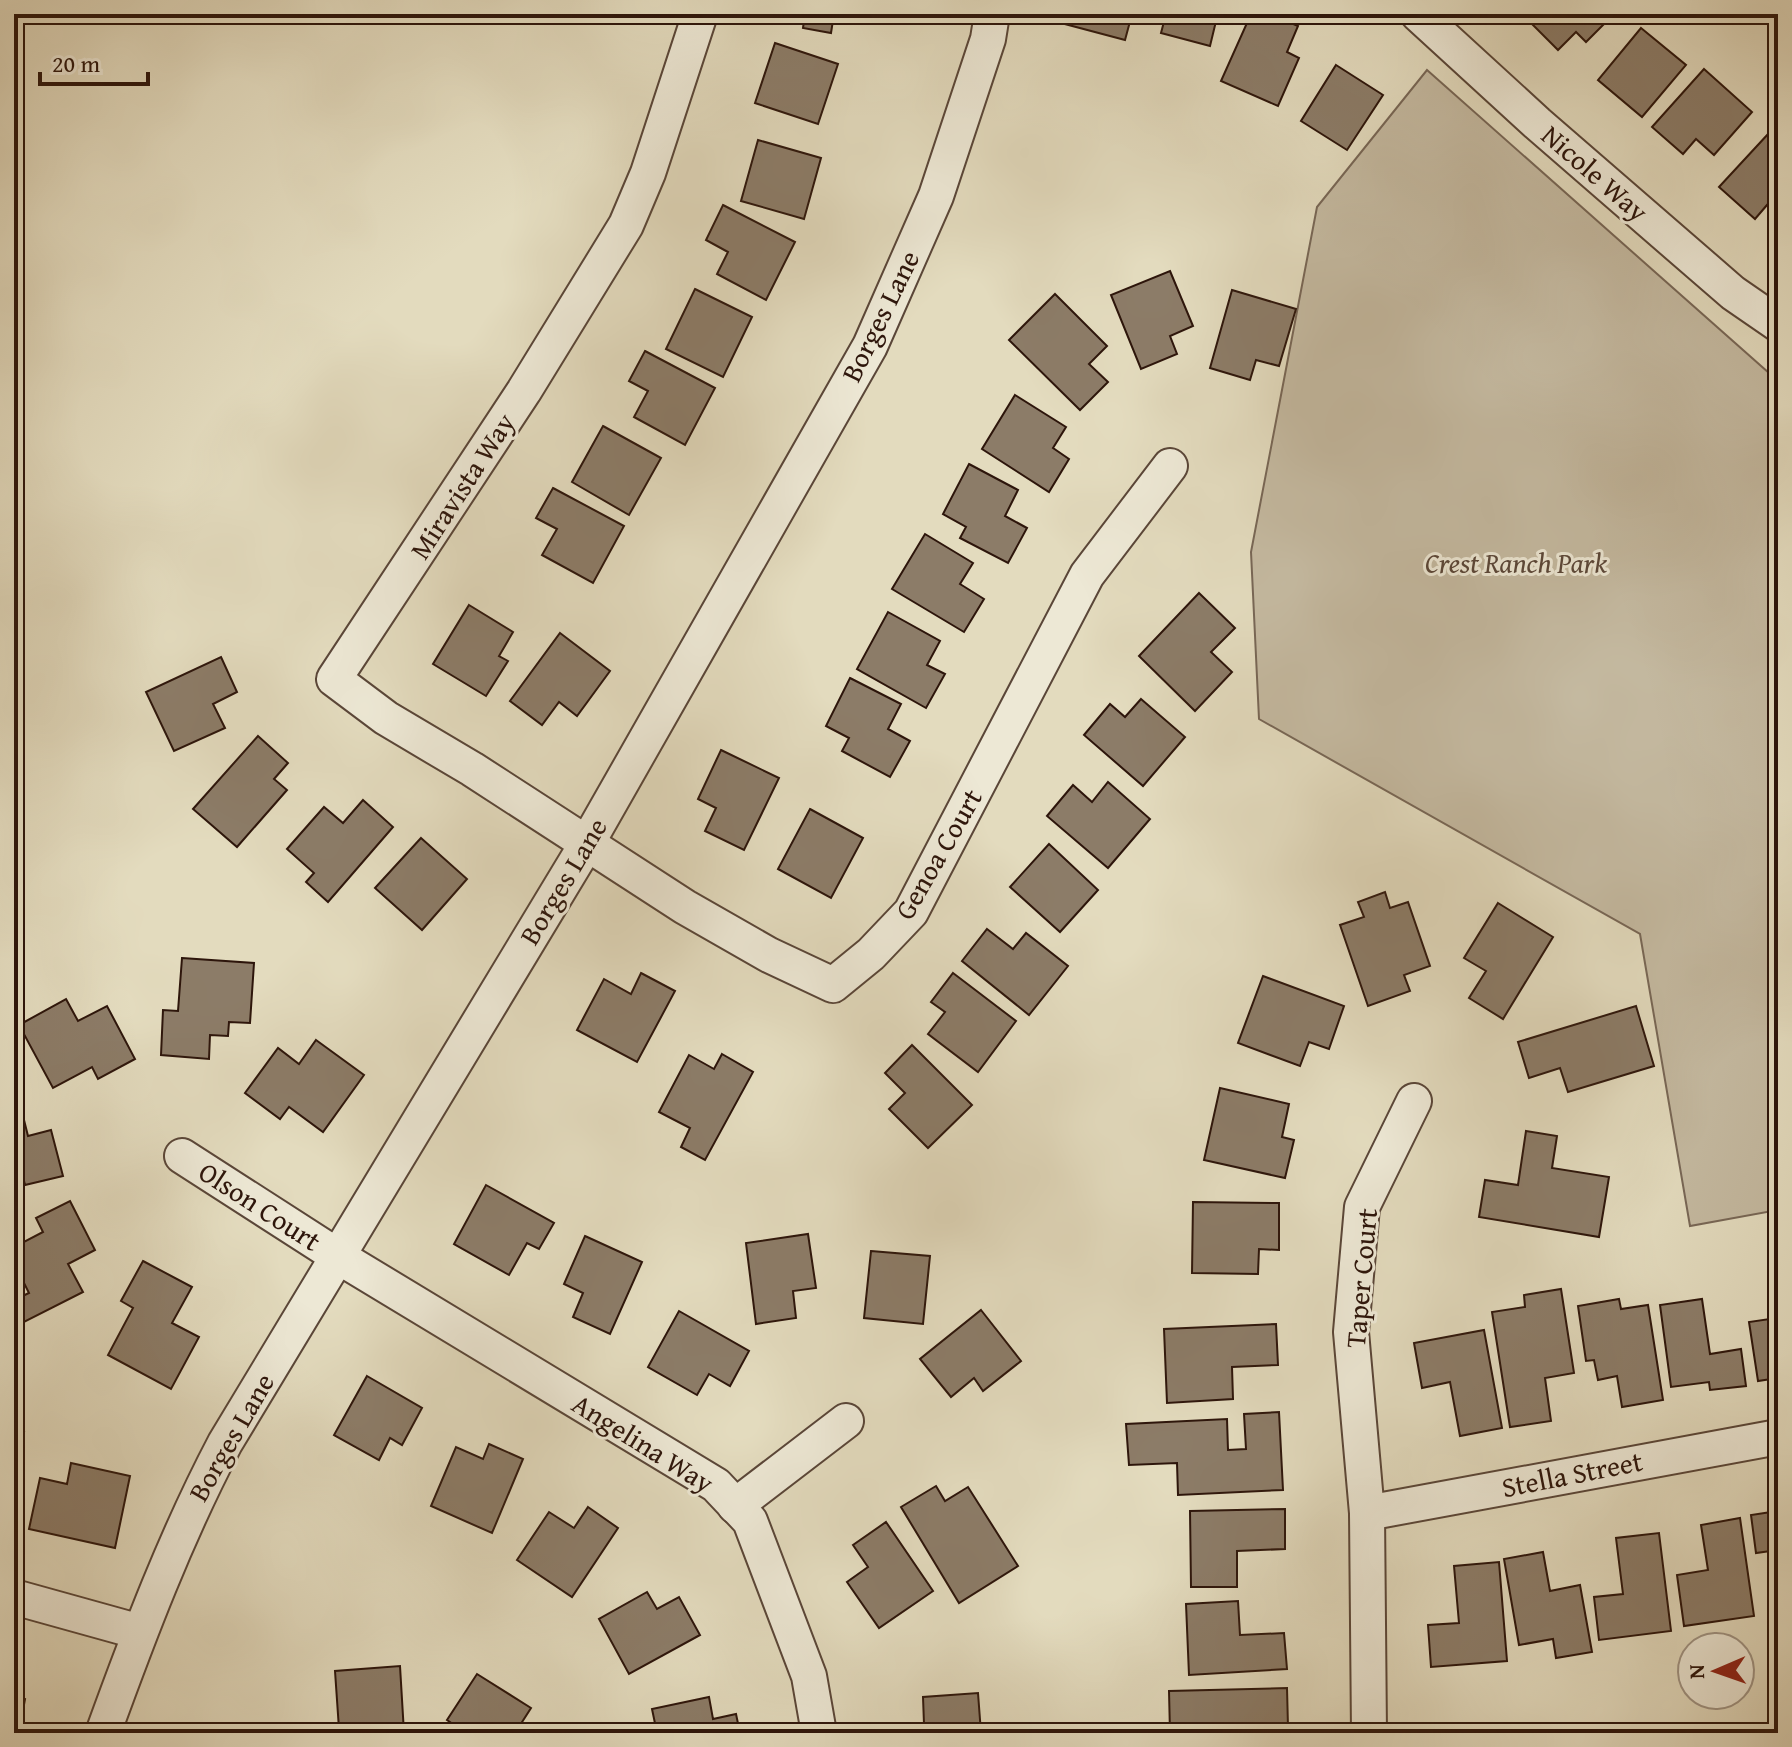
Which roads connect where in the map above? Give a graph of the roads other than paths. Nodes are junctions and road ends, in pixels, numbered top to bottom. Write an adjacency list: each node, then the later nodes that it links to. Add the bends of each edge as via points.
1 (700, 14): 6 (street, Miravista Way, via 626,225 524,391 334,679)
2 (992, 14): 6 (street, Borges Lane, via 936,196 870,346)
3 (1418, 14): 4 (street, Nicole Way, via 1733,293)
4 (1778, 324)
5 (1170, 466): 6 (street, Genoa Court, via 1087,575 911,912 833,985 769,955)
6 (586, 845): 9 (street, Borges Lane)
7 (1414, 1101): 13 (street, Taper Court, via 1362,1207 1351,1332)
8 (182, 1156): 9 (street, Olson Court)
9 (339, 1257): 12 (street, Angelina Way, via 716,1485); 15 (street, Borges Lane, via 191,1506)
10 (846, 1421): 12 (street)
11 (1778, 1437): 13 (street, Stella Street)
12 (735, 1506): 17 (street, Angelina Way, via 750,1521 809,1676)
13 (1367, 1513): 18 (street, Taper Court)
14 (14, 1597): 15 (street)
15 (140, 1632): 16 (street, Borges Lane)
16 (103, 1733)
17 (819, 1733)
18 (1369, 1733)

